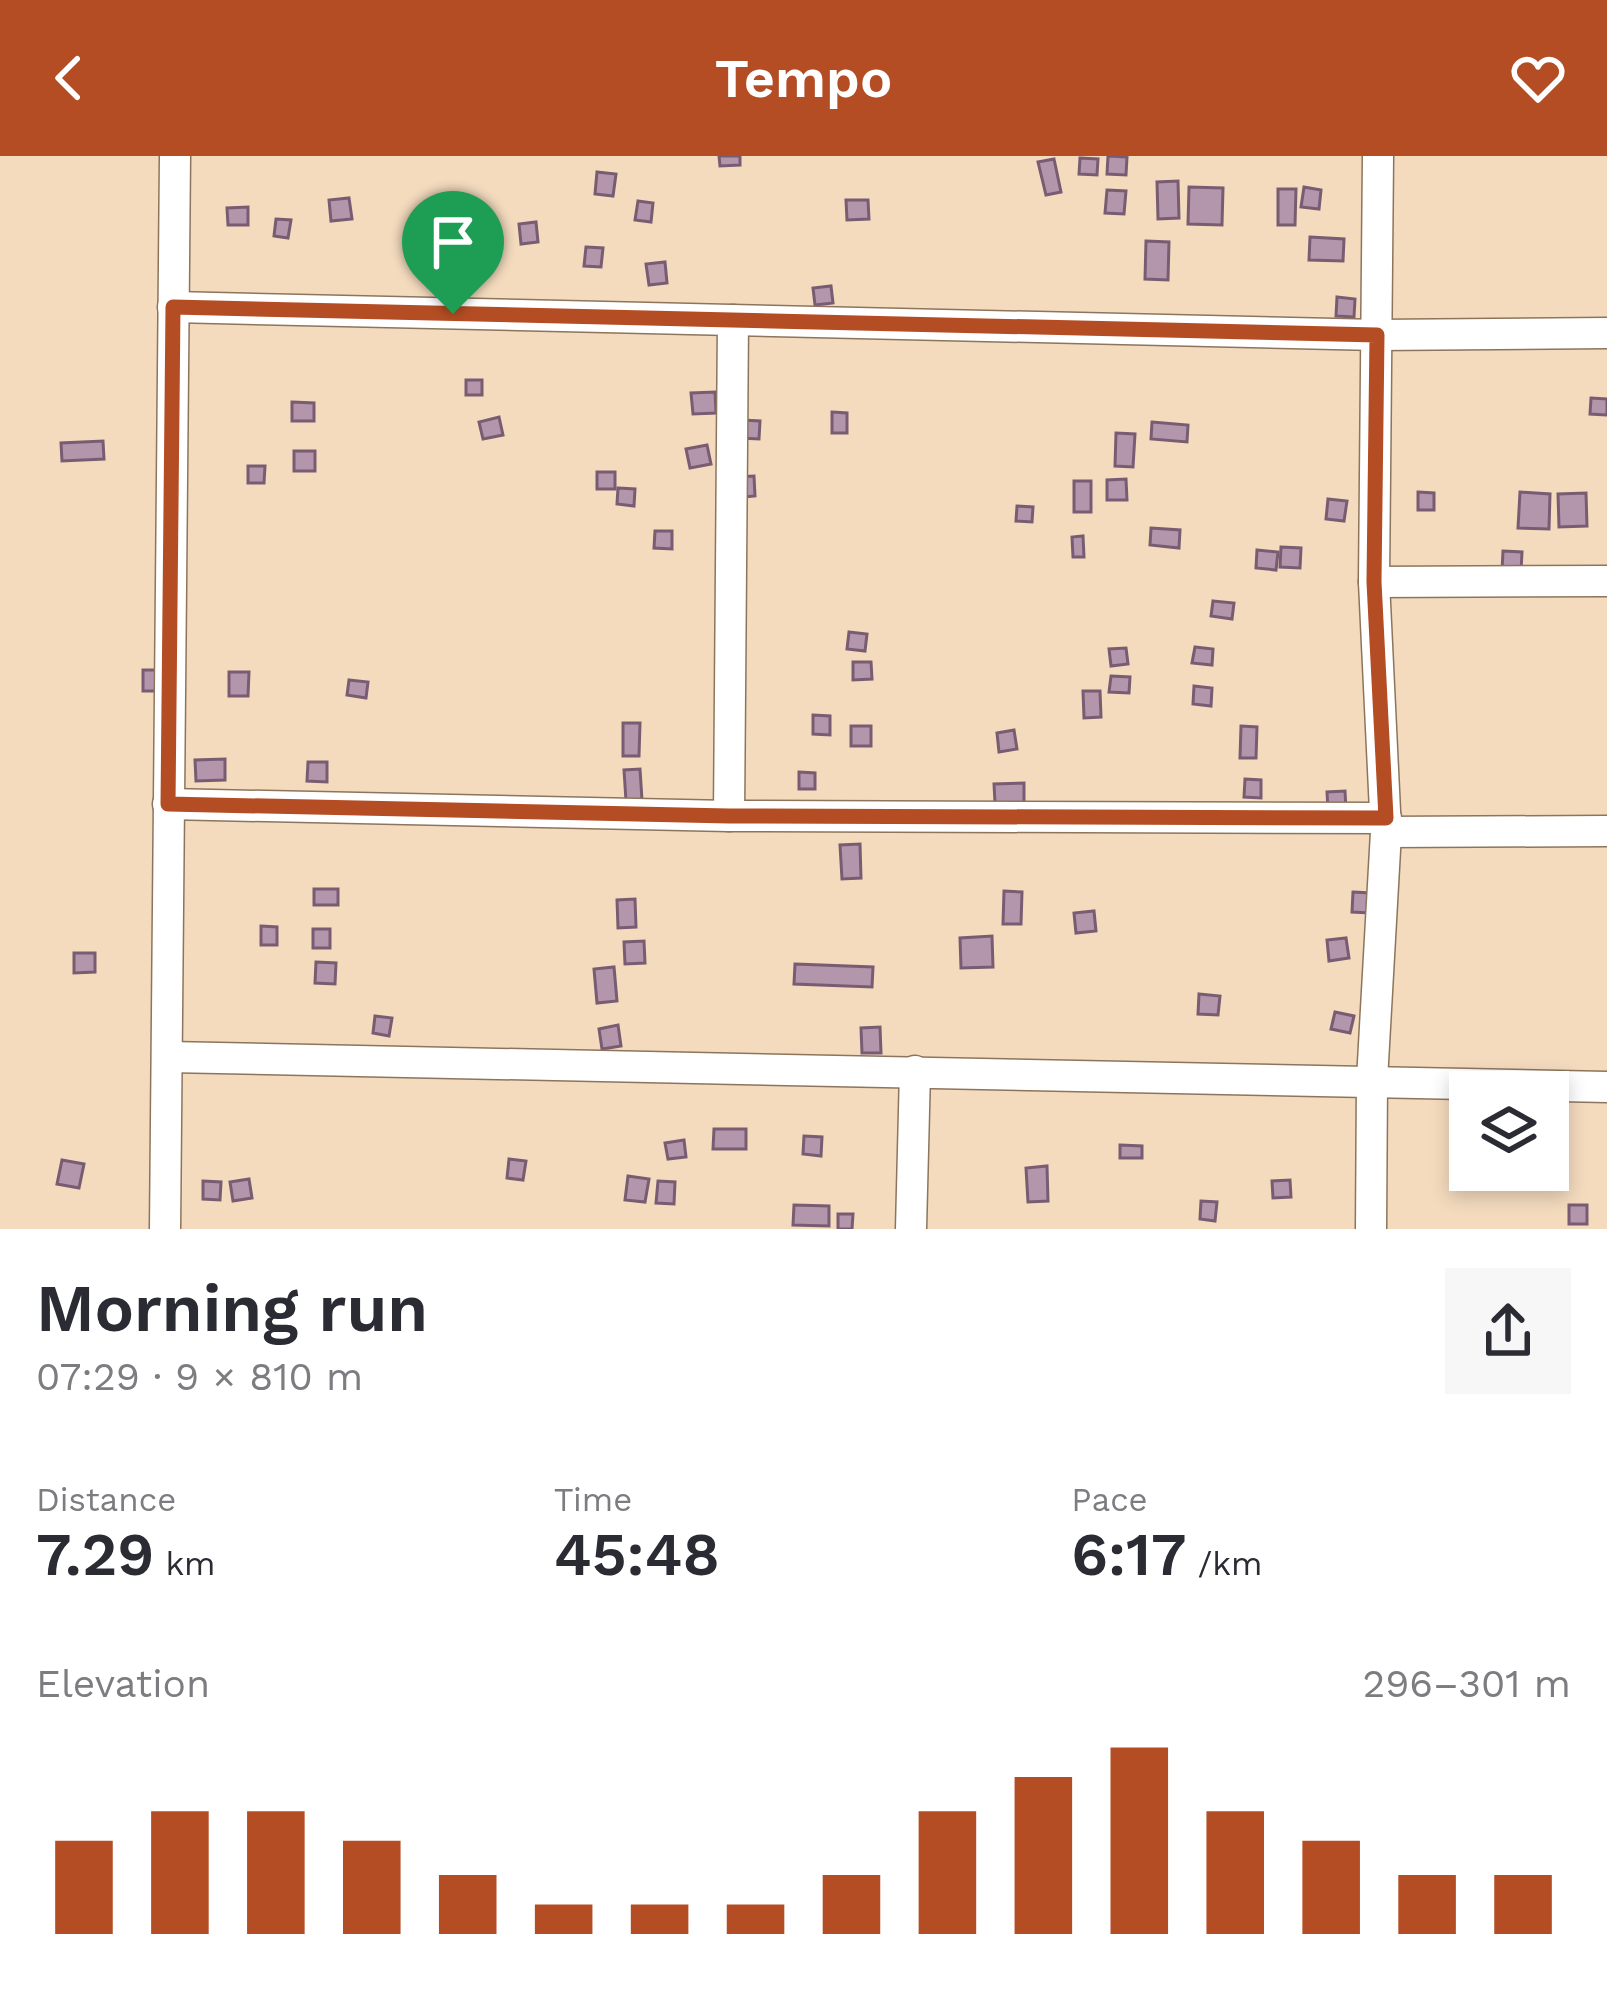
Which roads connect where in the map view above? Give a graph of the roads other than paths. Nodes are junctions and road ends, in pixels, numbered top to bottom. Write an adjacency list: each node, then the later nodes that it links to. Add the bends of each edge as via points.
1 (176, 156): 3 (street)
2 (1378, 156): 6 (street)
3 (173, 307): 4 (street); 9 (street)
4 (733, 320): 6 (street); 10 (street)
5 (1607, 333): 6 (street)
6 (1377, 335): 8 (street)
7 (1607, 581): 8 (street)
8 (1374, 582): 11 (street)
9 (168, 804): 10 (street); 13 (street)
10 (729, 816): 11 (street)
11 (1386, 825): 12 (street); 15 (street)
12 (1607, 830)
13 (168, 1057): 14 (street); 17 (street)
14 (915, 1071): 15 (street); 18 (street)
15 (1372, 1080): 16 (street); 19 (street)
16 (1607, 1087)
17 (165, 1229)
18 (911, 1229)
19 (1371, 1229)

